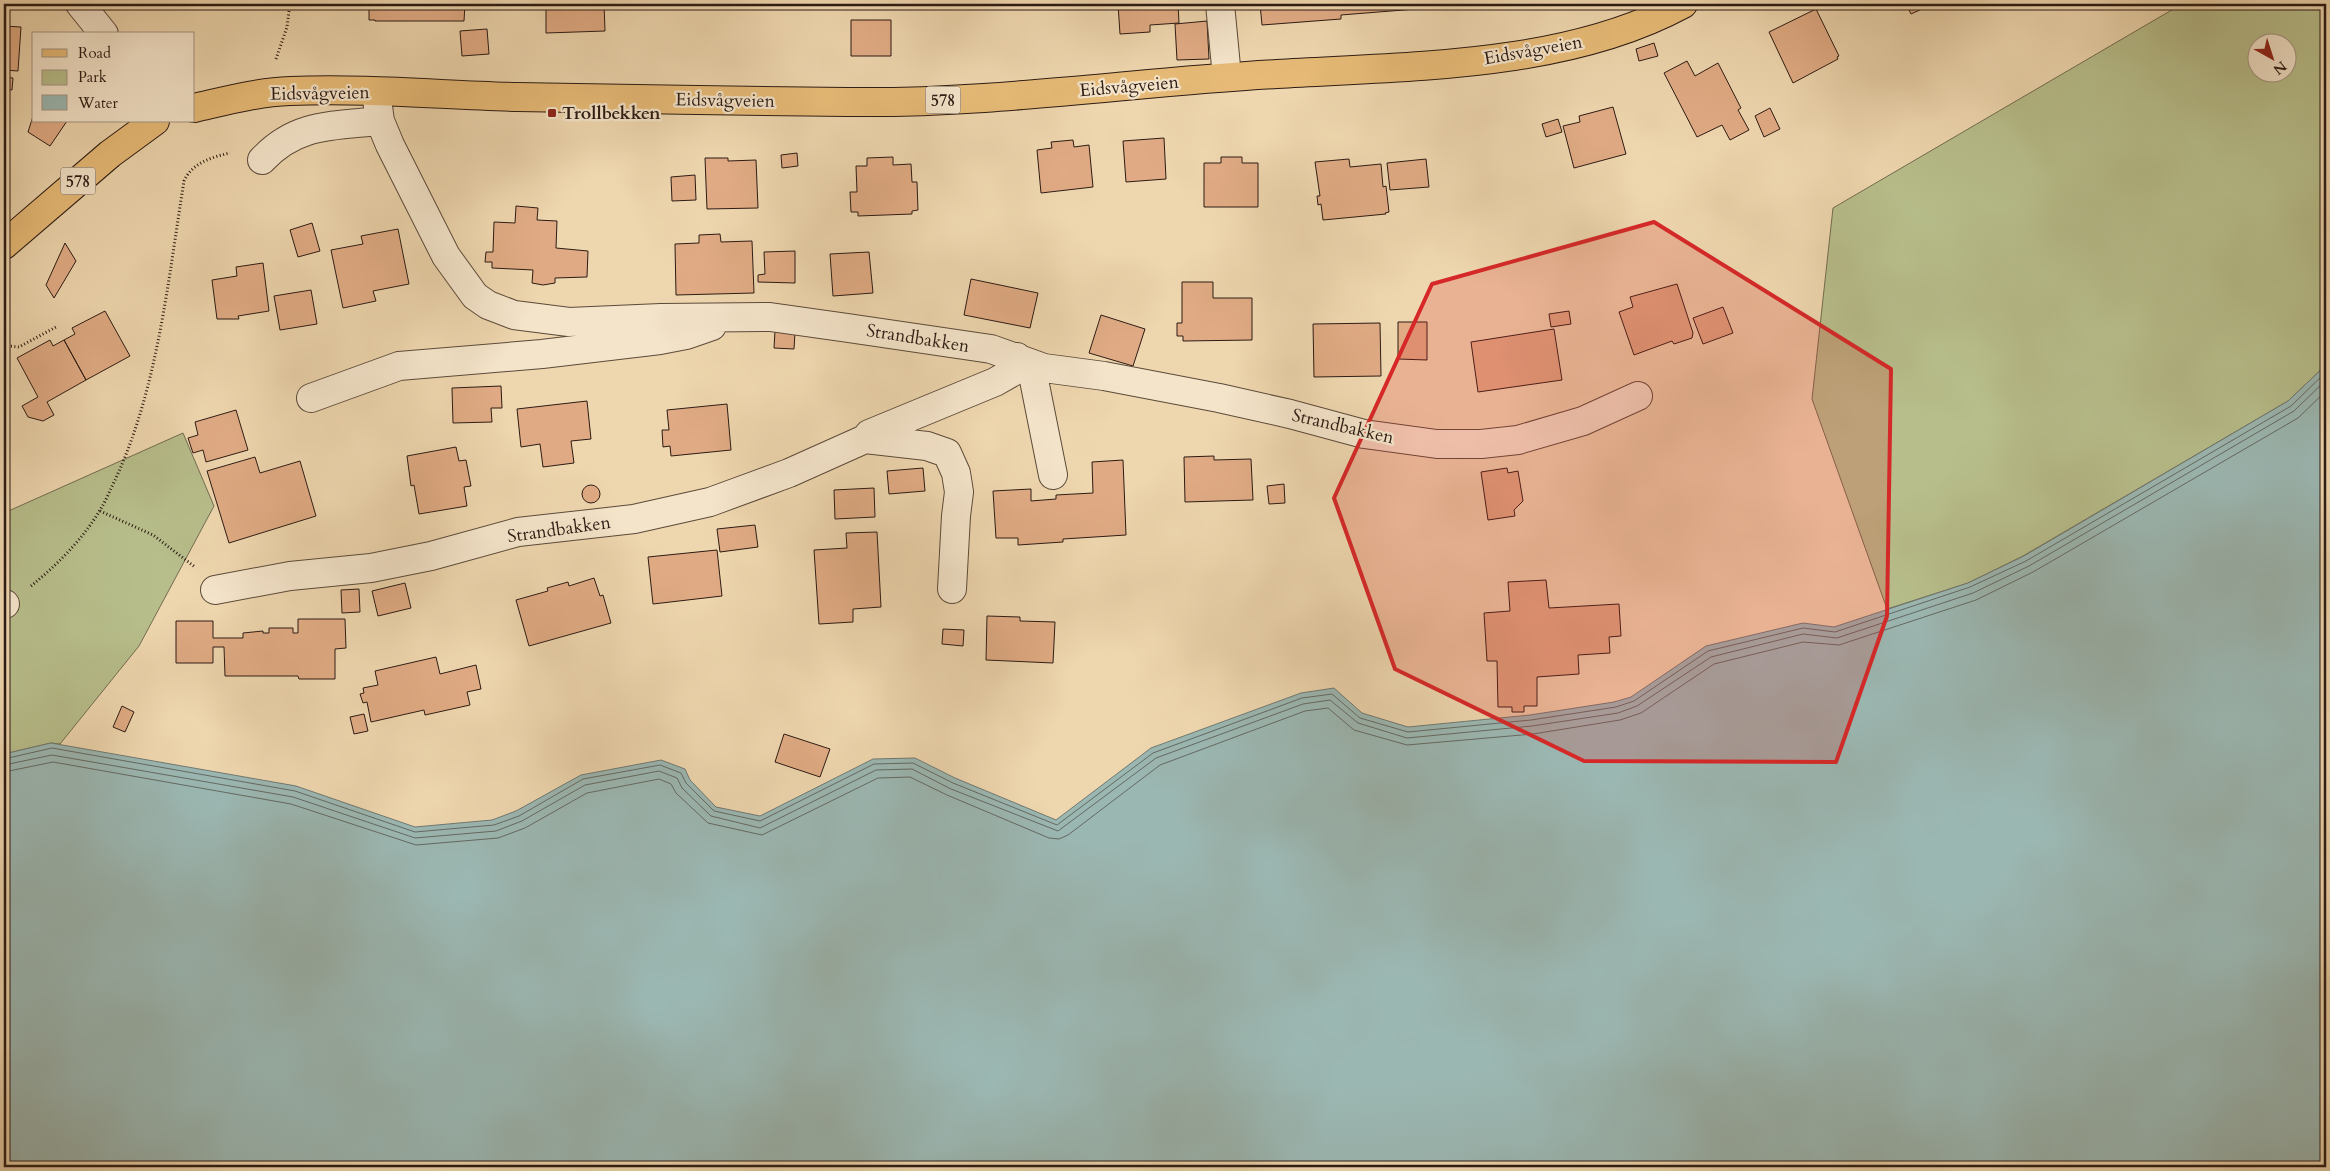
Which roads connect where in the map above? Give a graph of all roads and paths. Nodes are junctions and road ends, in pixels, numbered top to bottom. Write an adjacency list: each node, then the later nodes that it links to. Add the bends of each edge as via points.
1 (80, 4): 5 (street)
2 (290, 4): 6 (path)
3 (1220, 4): 7 (street)
4 (1683, 4): 7 (main road, Eidsvågveien / 578, via 1624,29 1534,54 1383,68)
5 (102, 32)
6 (276, 60)
7 (1227, 76): 8 (main road, Eidsvågveien / 578, via 989,98 891,102)
8 (376, 92): 9 (main road, Eidsvågveien / 578, via 288,91); 10 (street, Strandbakken)
9 (195, 108)
10 (380, 121): 12 (street, via 325,126 298,133); 14 (street, Strandbakken, via 446,256 475,296 488,305 514,315 569,322)
11 (154, 122): 13 (main road, 578, via 110,154)
12 (268, 153): 23 (path, via 220,155 188,171 142,414)
13 (4, 245)
14 (730, 318): 17 (street, Strandbakken, via 770,317 991,349); 20 (street, Strandbakken, via 686,335 660,340 399,366)
15 (56, 326): 16 (path, via 19,347 10,346)
16 (4, 339)
17 (1017, 357): 18 (street, Strandbakken); 21 (street, Strandbakken, via 1018,369 995,382 869,434)
18 (1044, 368): 19 (street, Strandbakken, via 1219,398 1364,434 1437,444 1518,440 1583,420); 22 (street, via 1034,380)
19 (1638, 396)
20 (310, 398)
21 (864, 439): 24 (street, via 927,446 947,453 956,473 959,492); 25 (street, Strandbakken, via 789,473 710,502 634,520 518,532 371,568 290,576)
22 (1052, 475)
23 (100, 511): 25 (path, via 153,535 191,564); 26 (path, via 52,568)
24 (952, 589)
25 (215, 590)
26 (4, 604)

